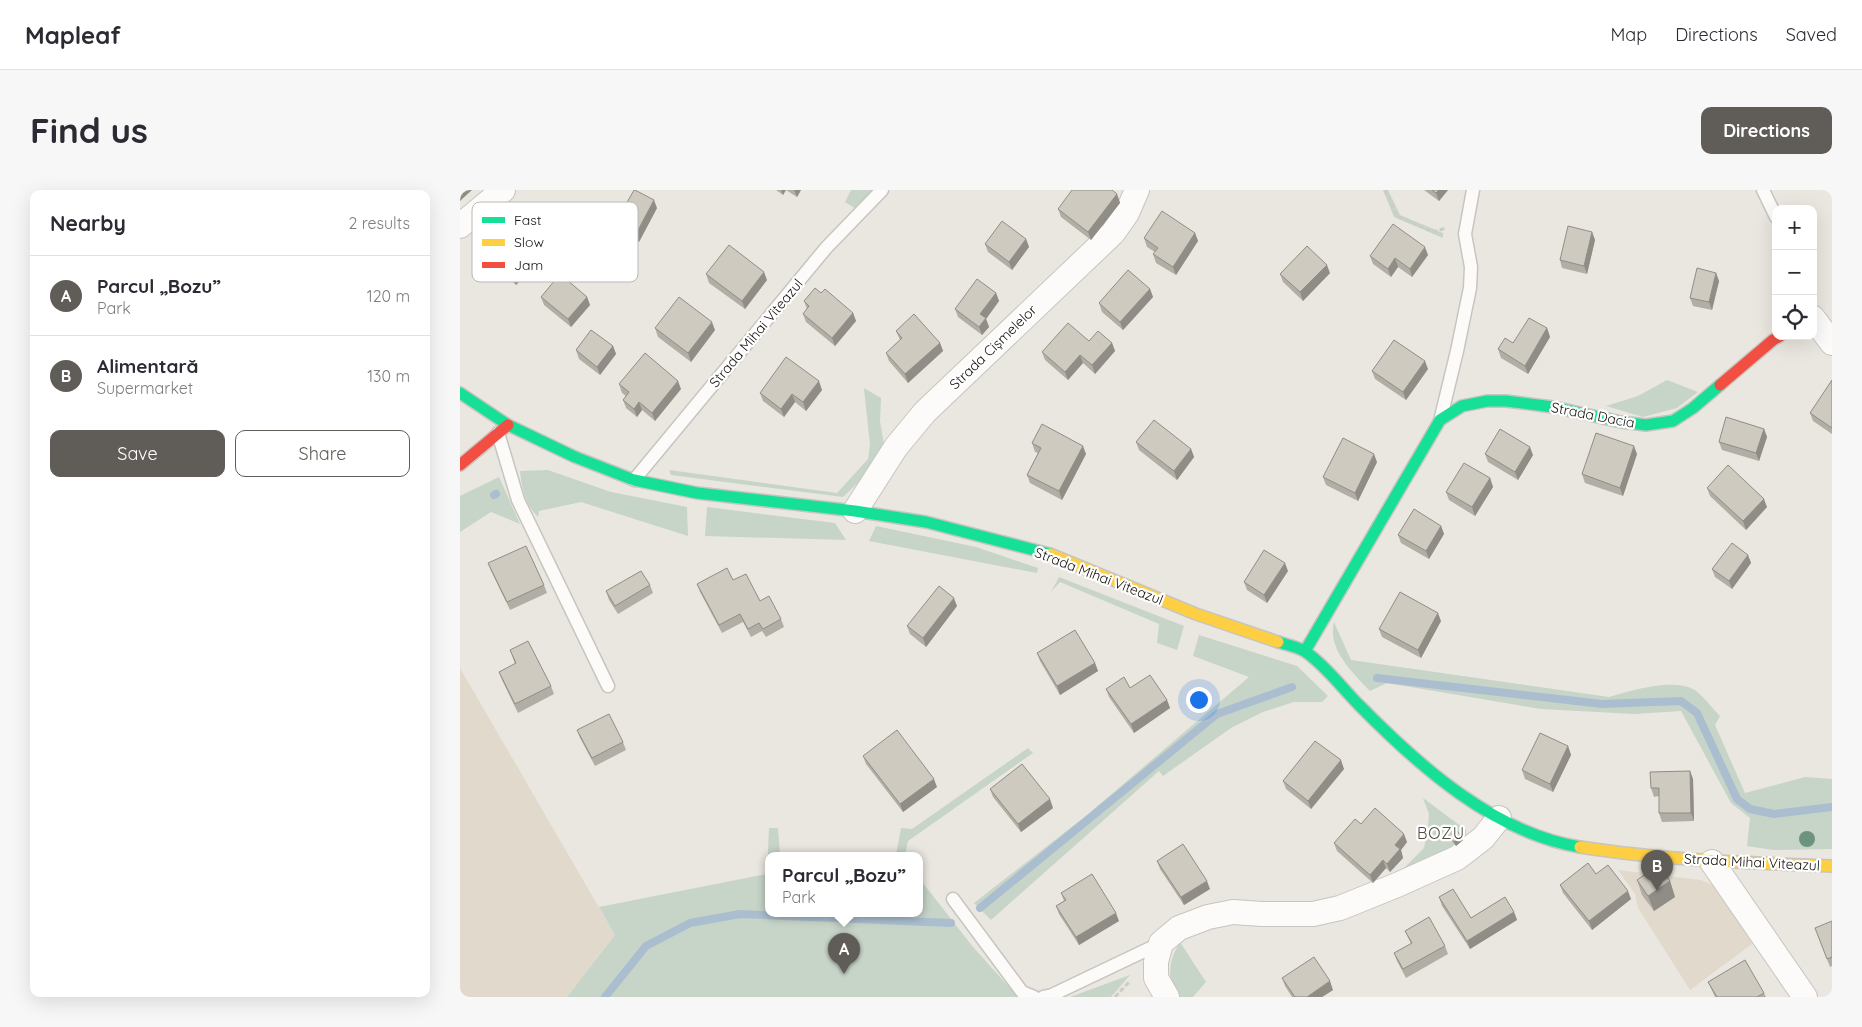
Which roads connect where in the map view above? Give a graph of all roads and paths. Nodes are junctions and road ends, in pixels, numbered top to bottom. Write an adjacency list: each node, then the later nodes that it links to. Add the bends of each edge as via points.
1 (503, 190): 7 (street)
2 (882, 190): 20 (lane, Strada Mihai Viteazul, via 826,248)
3 (1137, 190): 21 (street, Strada Cișmelelor, via 1113,234 925,412 896,447)
4 (1385, 190): 11 (path, via 1397,216 1434,232)
5 (1473, 190): 16 (lane, Strada Dacia, via 1465,234 1471,267 1470,288)
6 (1763, 190): 8 (lane)
7 (489, 202)
8 (1772, 209)
9 (472, 216): 10 (street)
10 (460, 226)
11 (1446, 228)
12 (1817, 323): 14 (street)
13 (1773, 340): 16 (street, Strada Dacia, via 1693,408 1674,420 1646,425 1553,407 1486,400 1462,406)
14 (1832, 343)
15 (460, 393): 17 (street, Strada Mihai Viteazul)
16 (1440, 420): 22 (street, Strada Dacia)
17 (508, 425): 18 (street); 20 (street, Strada Mihai Viteazul, via 575,457)
18 (498, 434): 19 (street); 23 (lane, via 518,500)
19 (460, 465)
20 (634, 480): 21 (street, Strada Mihai Viteazul, via 697,493)
21 (855, 511): 22 (street, Strada Mihai Viteazul, via 926,522 1049,554 1196,614)
22 (1305, 651): 24 (street, Strada Mihai Viteazul, via 1442,782)
23 (608, 686)
24 (1499, 818): 25 (street, Strada Mihai Viteazul, via 1530,834 1564,844); 28 (street, via 1483,838 1457,858 1340,908 1313,914 1233,912 1216,915 1179,928)
25 (1712, 862): 26 (street, Strada Mihai Viteazul); 32 (street)
26 (1832, 866)
27 (953, 899): 29 (lane, via 1022,992)
28 (1161, 943): 30 (lane); 31 (street, via 1156,978)
29 (1034, 997)
30 (1043, 997)
31 (1167, 997)
32 (1806, 997)

